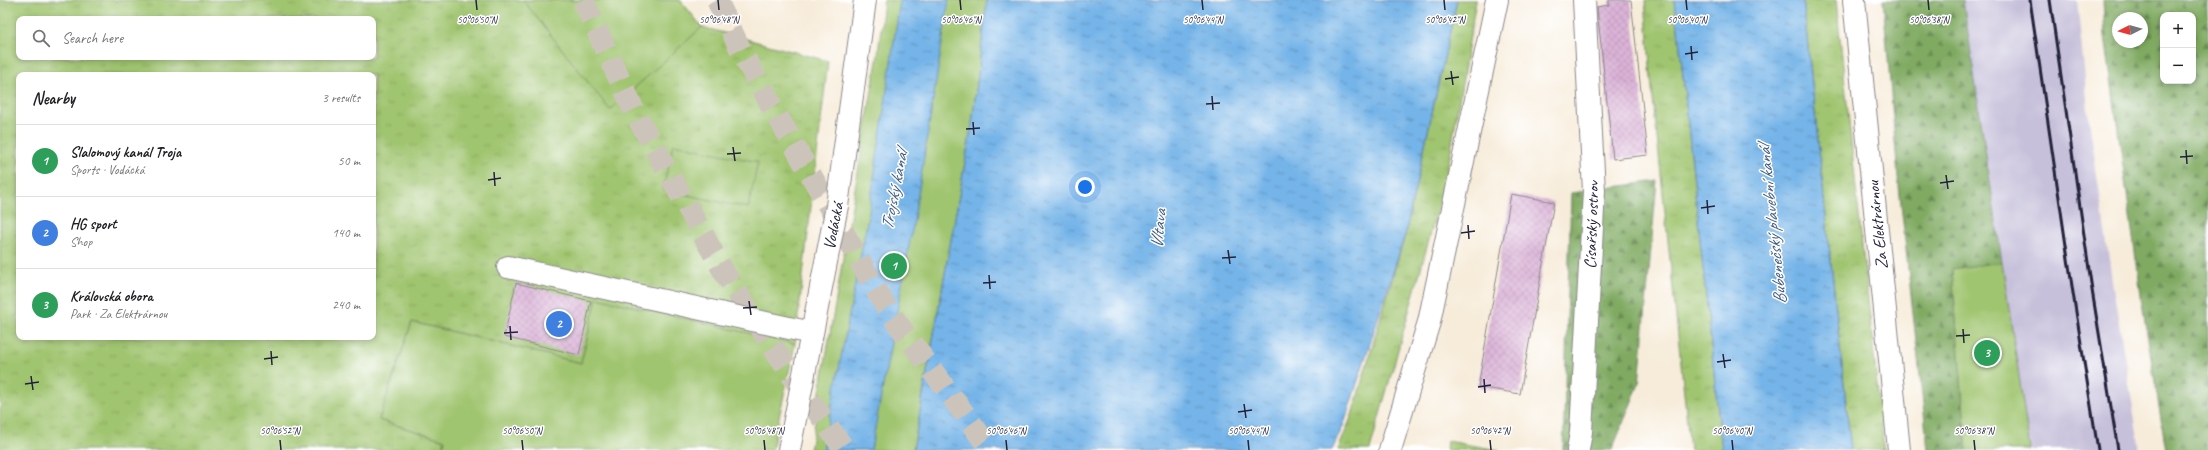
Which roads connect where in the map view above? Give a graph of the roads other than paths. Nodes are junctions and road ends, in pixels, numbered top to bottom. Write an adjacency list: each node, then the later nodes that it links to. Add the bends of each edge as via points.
1 (865, 0): 6 (street, Vodácká, via 837,206)
2 (1497, 0): 8 (street, via 1429,322)
3 (1584, 0): 9 (street, Císařský ostrov, via 1594,191)
4 (1854, 0): 10 (street, Za Elektrárnou)
5 (508, 267): 6 (street)
6 (812, 333): 7 (street, Vodácká)
7 (789, 450)
8 (1390, 450)
9 (1578, 450)
10 (1899, 450)

